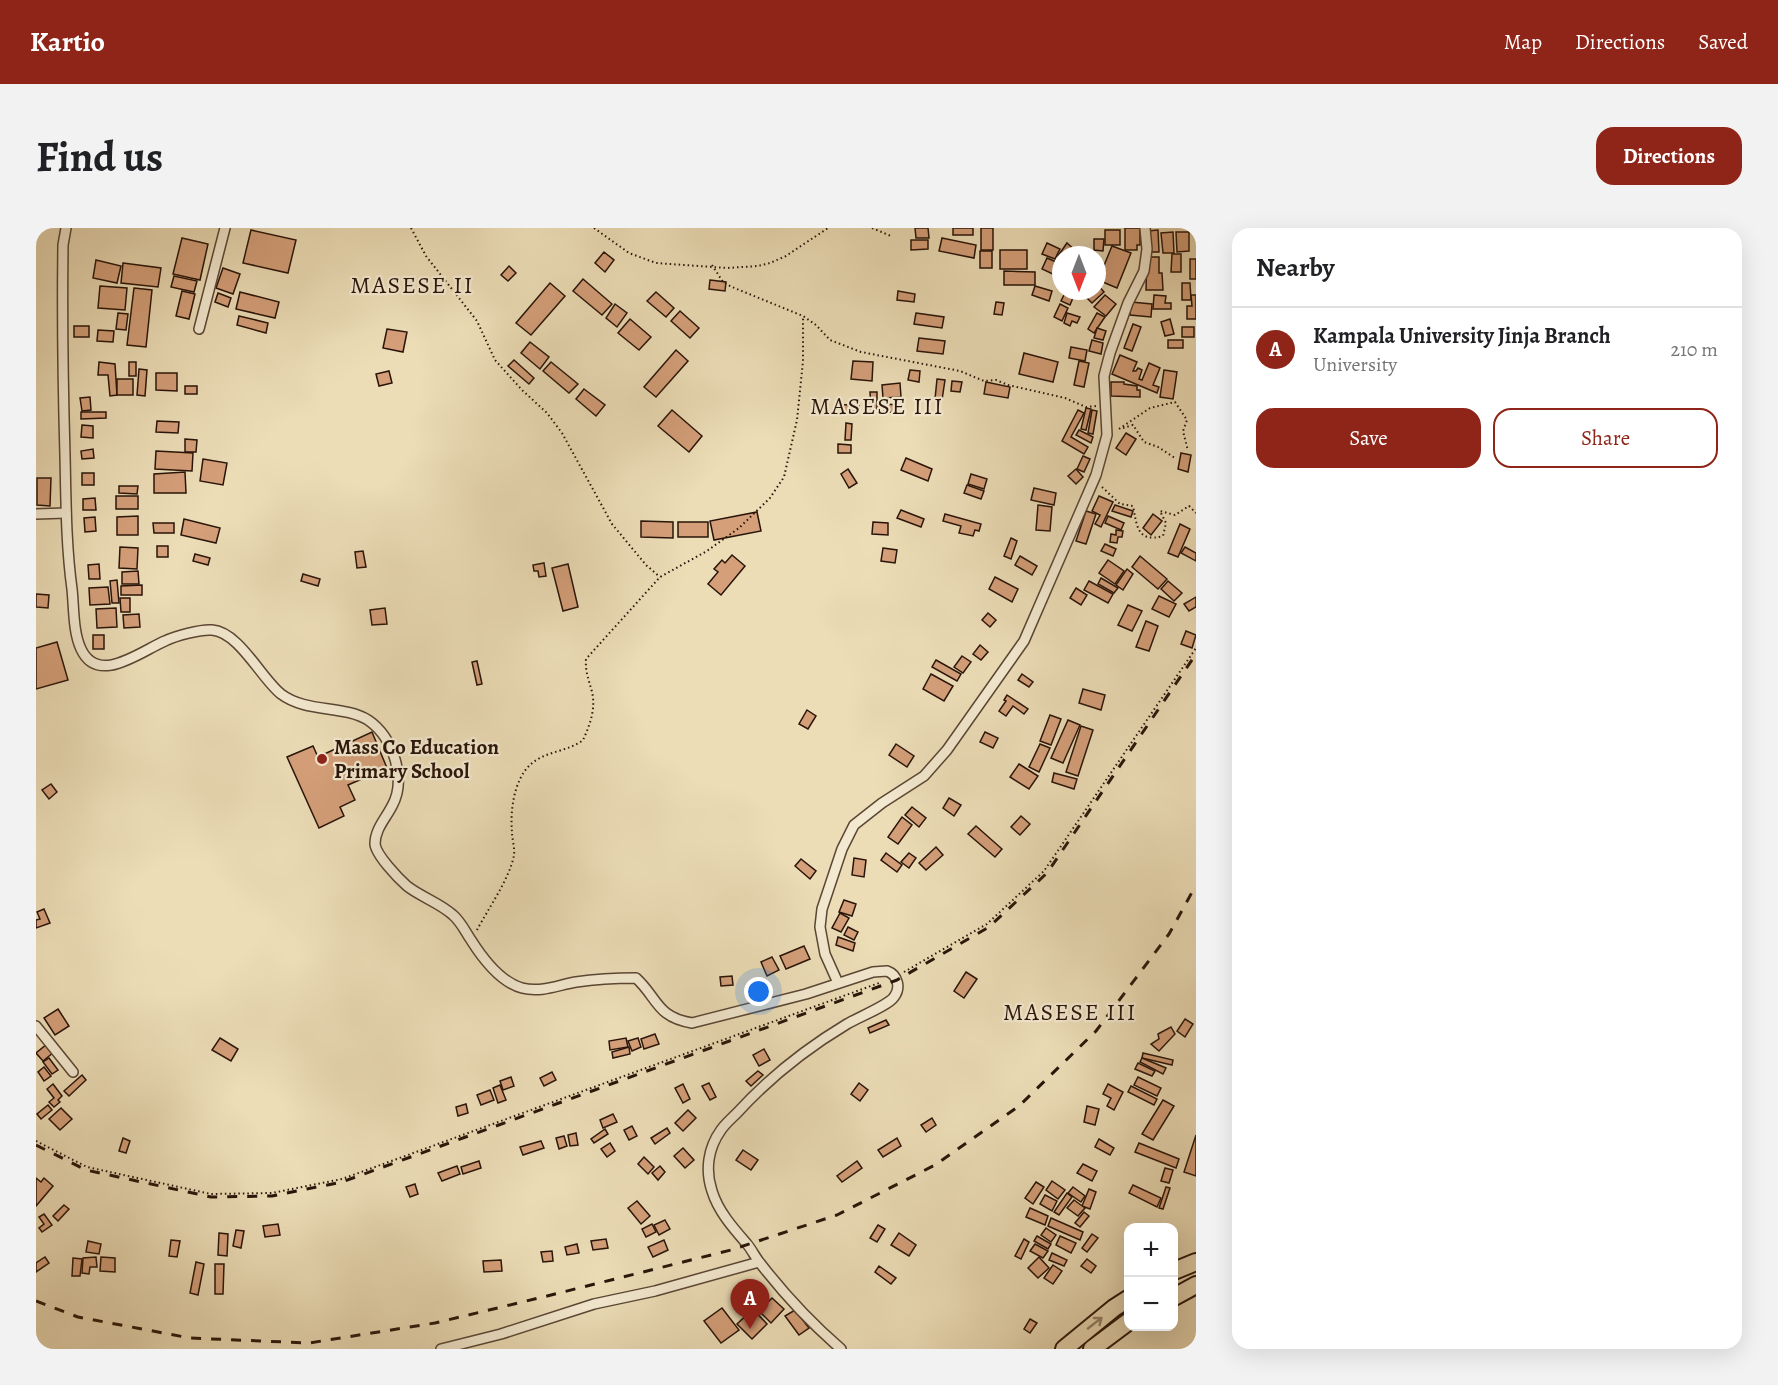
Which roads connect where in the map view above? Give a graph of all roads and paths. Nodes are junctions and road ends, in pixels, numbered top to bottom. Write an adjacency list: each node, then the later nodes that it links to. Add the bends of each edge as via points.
1 (66, 228): 18 (street, via 62,381)
2 (225, 228): 11 (street)
3 (411, 228): 21 (path, via 426,256 477,321 495,360 562,433 612,524)
4 (594, 228): 9 (path, via 629,253 656,263)
5 (828, 228): 9 (path, via 770,263 727,268)
6 (872, 228): 8 (path)
7 (1145, 228): 12 (street, via 1144,271 1110,353 1104,376)
8 (891, 236)
9 (712, 265): 10 (path, via 723,282)
10 (803, 316): 12 (path, via 830,340 861,352 960,372 984,381 996,380 1086,407); 21 (path, via 797,420 784,477 770,498 739,528)
11 (199, 329)
12 (1105, 405): 14 (street)
13 (1119, 429): 14 (path); 15 (path, via 1150,408 1175,402 1187,420 1183,431); 16 (path, via 1133,425 1144,442)
14 (1107, 433): 17 (street)
15 (1188, 451)
16 (1175, 458)
17 (1095, 478): 19 (path, via 1113,499 1132,506 1137,529 1150,538 1163,536 1166,523 1160,511 1175,515 1189,506); 25 (street, via 1024,641 940,759 924,776 854,825 842,849 820,927 825,954)
18 (66, 513): 20 (street); 23 (street, via 78,633 81,649 92,663 104,667 122,662 166,640 210,629 224,633 234,642 282,694 301,704 368,720 393,753 399,774 399,790 379,827 375,843 378,855 408,886 453,915)
19 (1196, 513)
20 (36, 514)
21 (660, 577): 23 (path, via 586,659 593,704 583,740 537,760 528,766 519,782 512,809 514,854 503,883)
22 (1196, 648): 24 (path, via 1044,871 987,924)
23 (471, 940): 25 (street, via 503,979 523,988 542,990 582,981 636,978 662,1010 678,1021 692,1023)
24 (896, 977): 25 (street, via 883,971); 28 (path, via 342,1179 272,1192 211,1194 87,1167); 29 (street, via 897,993 891,1001 846,1024 766,1084 721,1130 711,1149 707,1170 712,1192)
25 (838, 983)
26 (36, 1026): 27 (street)
27 (73, 1072)
28 (36, 1142)
29 (759, 1262): 36 (street, via 594,1304); 37 (street, via 813,1324)
30 (1196, 1262): 31 (highway)
31 (1178, 1269)
32 (1196, 1285): 33 (highway)
33 (1178, 1294)
34 (1124, 1302): 38 (highway, one-way to 34)
35 (1124, 1325): 39 (highway)
36 (441, 1349)
37 (841, 1349)
38 (1064, 1349)
39 (1092, 1349)

